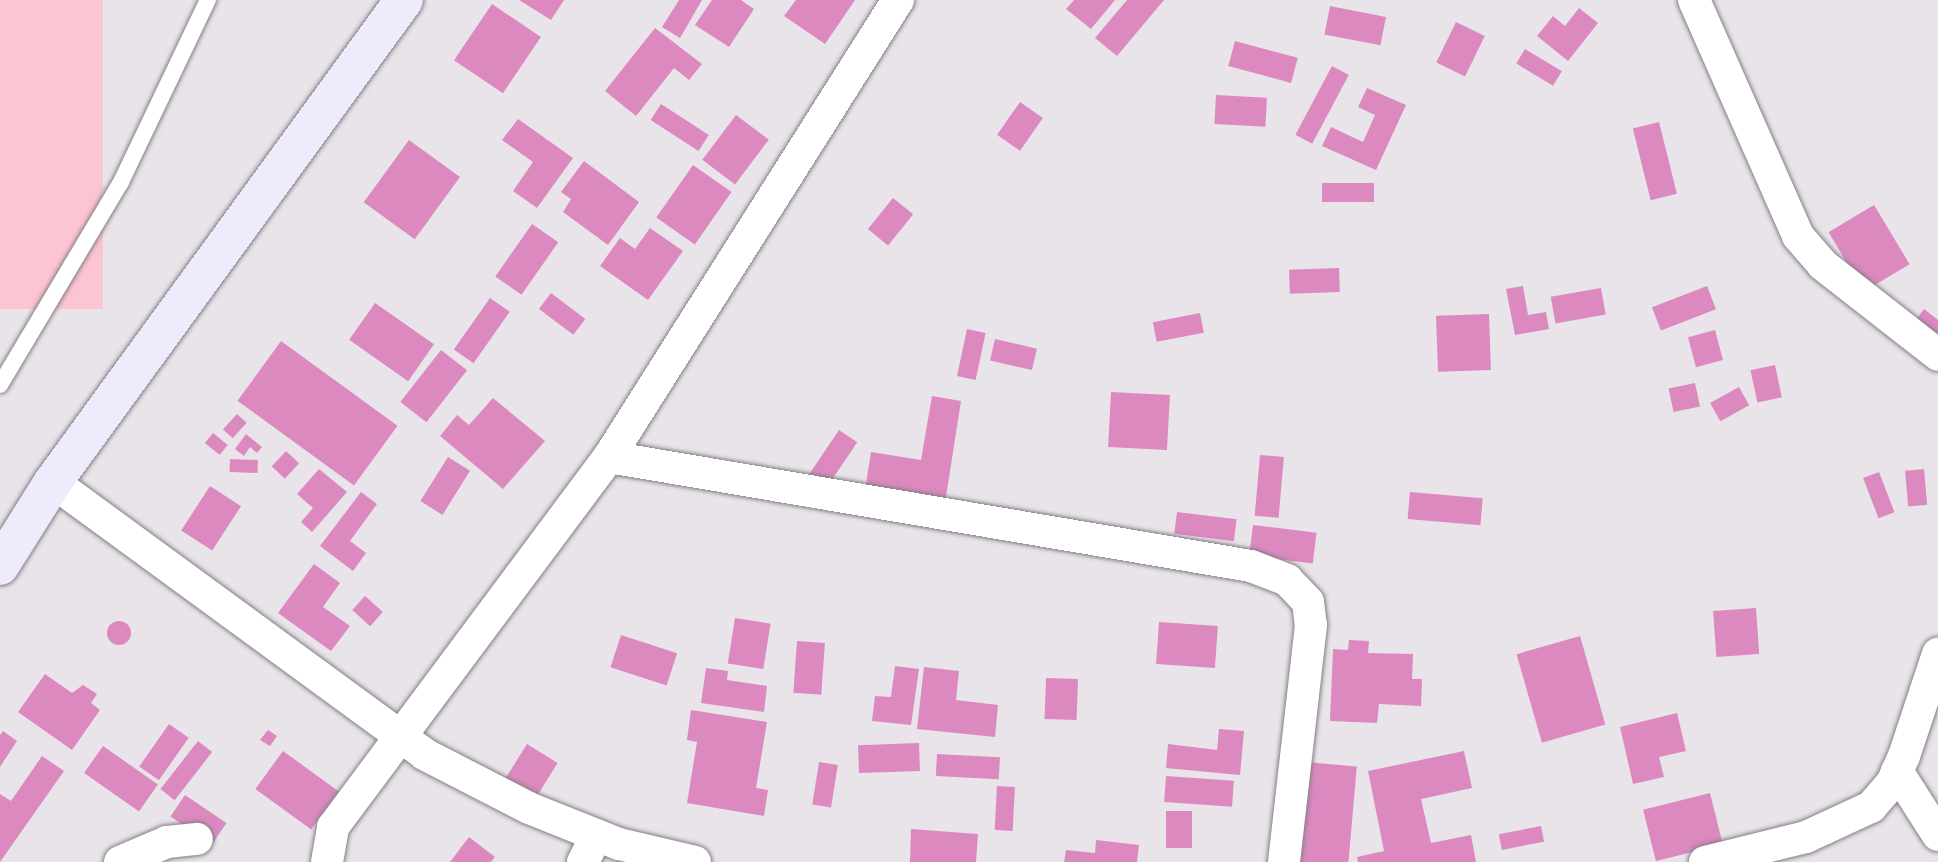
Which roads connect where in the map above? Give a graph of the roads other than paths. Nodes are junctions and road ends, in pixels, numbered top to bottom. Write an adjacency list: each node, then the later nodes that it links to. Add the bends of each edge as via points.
1 (208, 0): 6 (lane, via 121,182)
2 (404, 0): 8 (main road)
3 (898, 0): 7 (street)
4 (1694, 0): 5 (street, via 1798,236 1823,265)
5 (1938, 355)
6 (0, 385)
7 (609, 457): 11 (street); 19 (street, via 1251,566 1287,580 1308,601 1311,625)
8 (53, 482): 9 (main road); 11 (street)
9 (0, 566)
10 (1938, 654): 12 (street)
11 (401, 739): 15 (street); 17 (street, via 332,827)
12 (1897, 771): 13 (street); 20 (street, via 1871,807 1848,821)
13 (1938, 835)
14 (197, 839): 16 (street, via 167,842)
15 (590, 848): 18 (street)
16 (120, 862)
17 (327, 862)
18 (695, 862)
19 (1284, 862)
20 (1705, 862)

